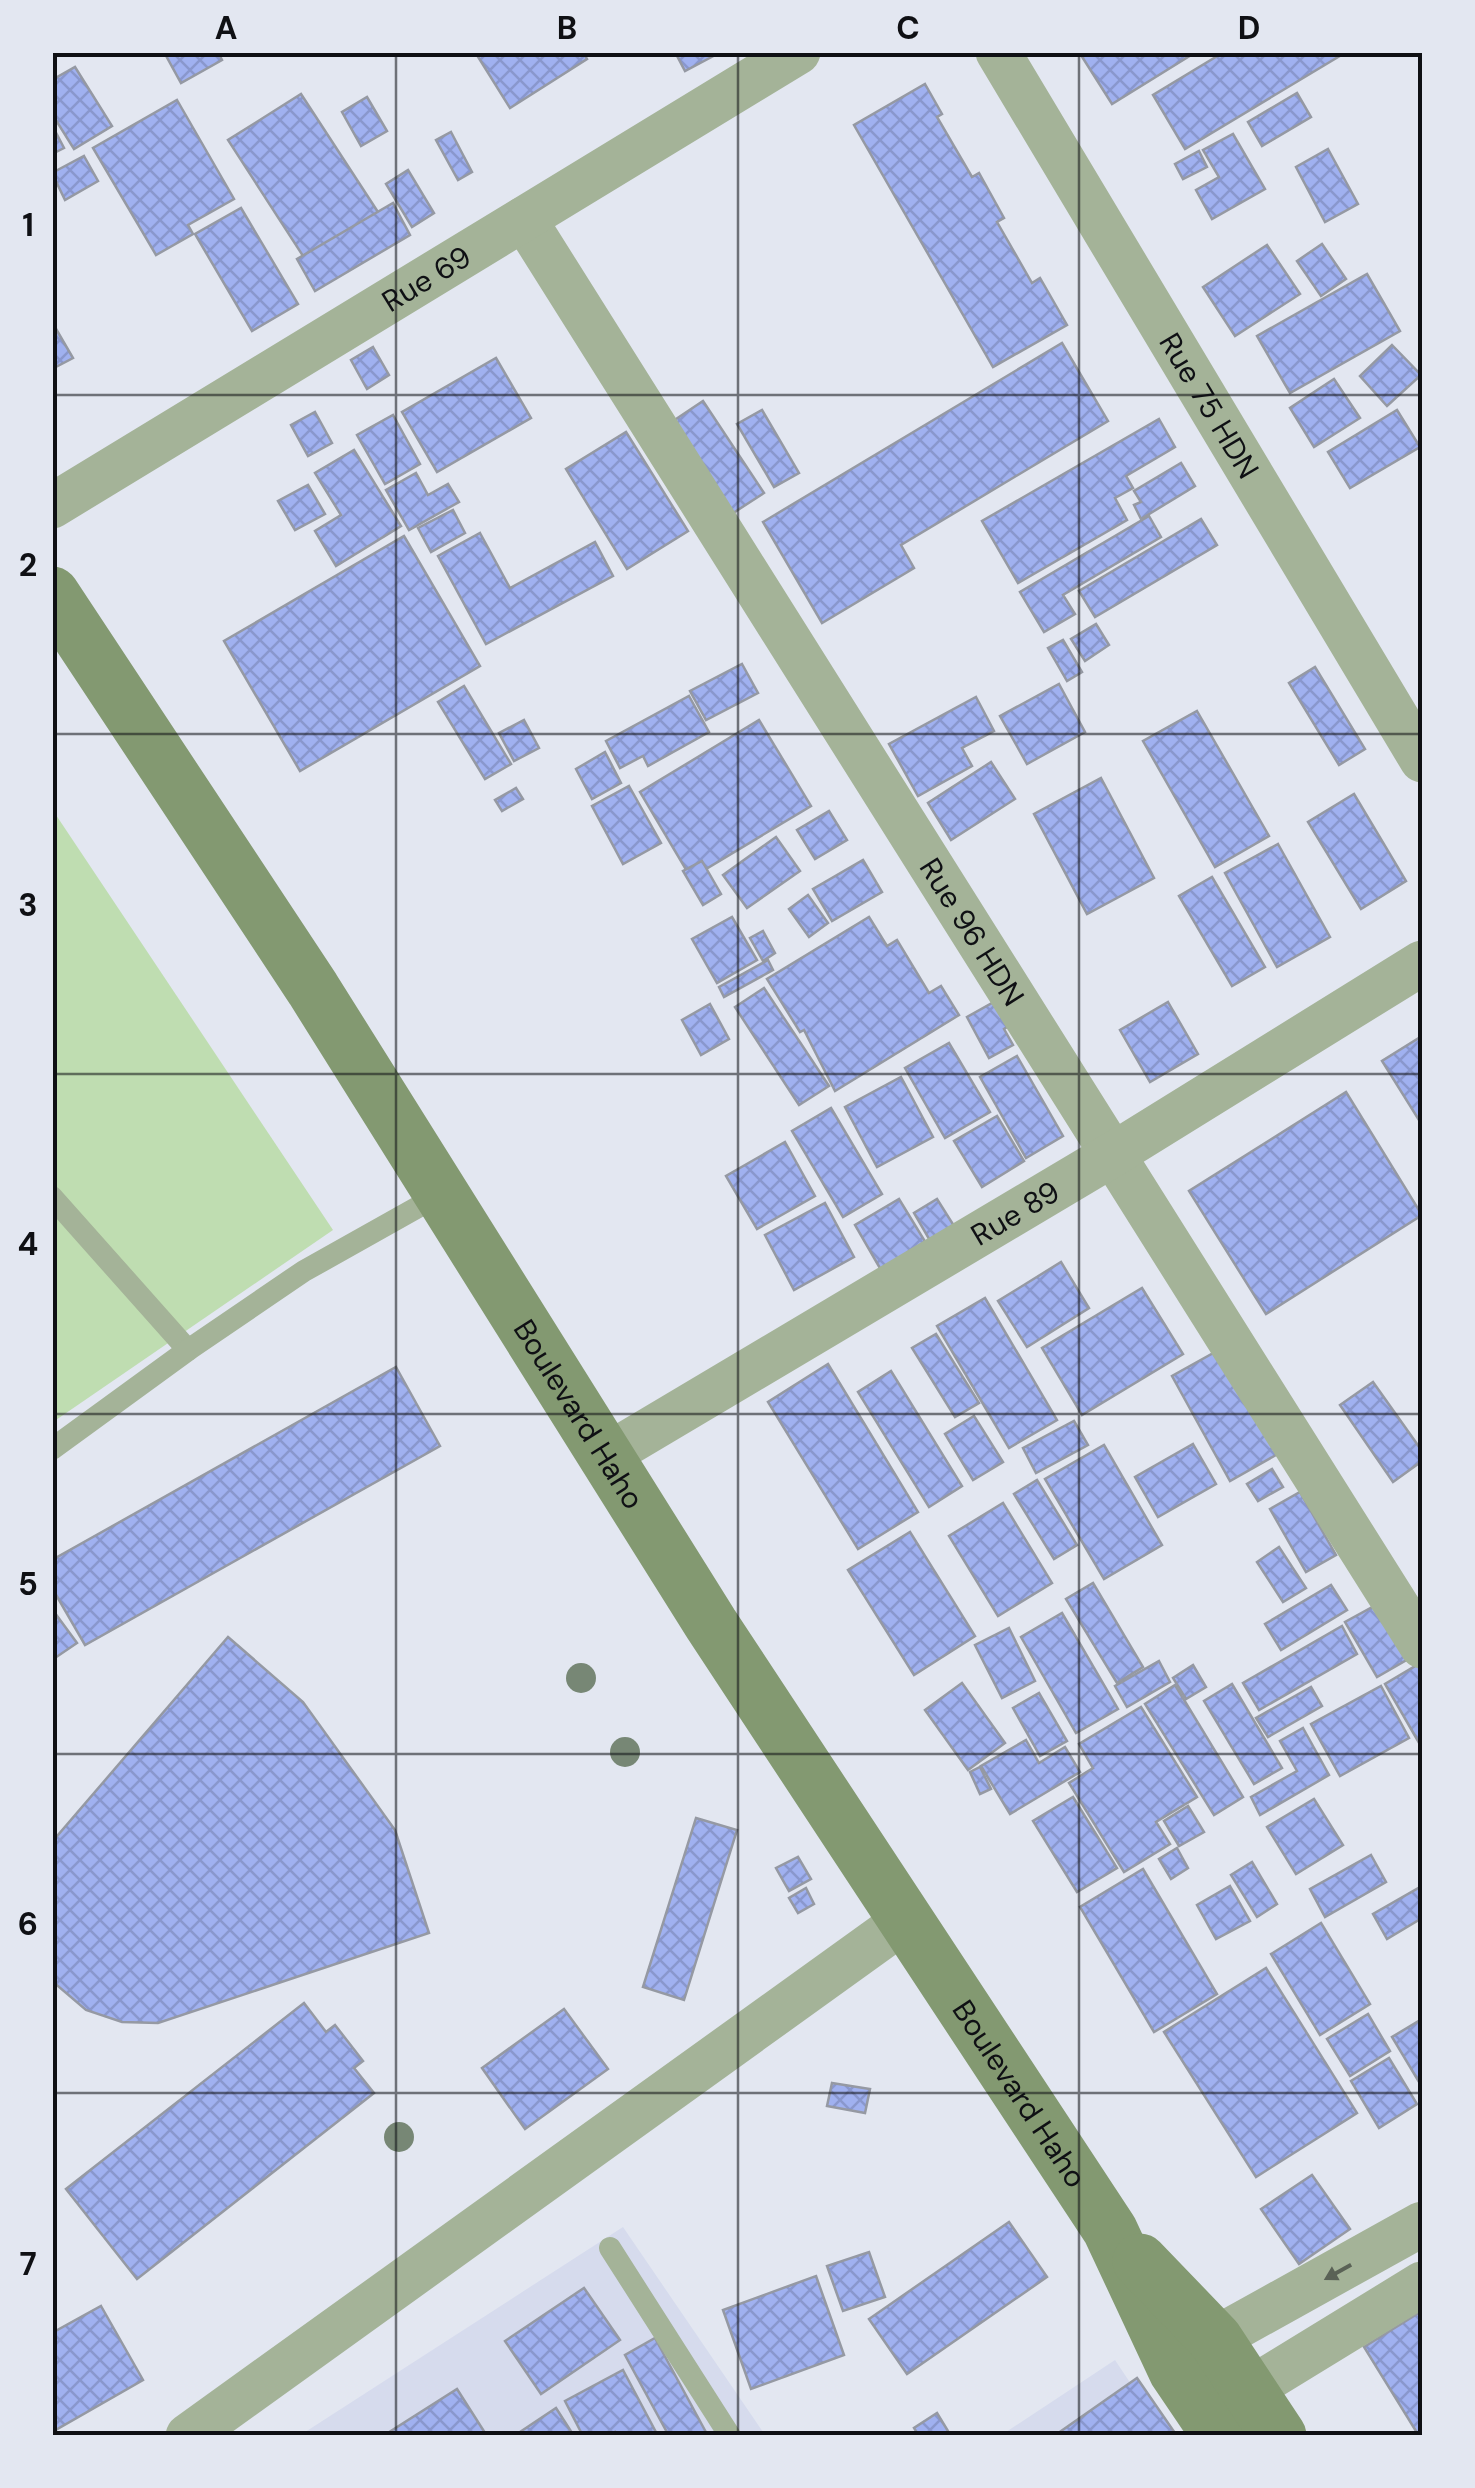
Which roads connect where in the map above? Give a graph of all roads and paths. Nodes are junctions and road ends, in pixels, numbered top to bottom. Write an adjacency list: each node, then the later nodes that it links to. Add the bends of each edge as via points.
1 (798, 52): 3 (street, Rue 69)
2 (998, 52): 6 (street, Rue 75 HDN)
3 (524, 219): 4 (street, Rue 69); 8 (street, Rue 96 HDN)
4 (52, 506)
5 (52, 594): 9 (main road, Boulevard Haho)
6 (1422, 760)
7 (1422, 962): 8 (street, Rue 89)
8 (1112, 1155): 13 (street, Rue 89); 14 (street, Rue 96 HDN)
9 (443, 1192): 11 (lane, via 304,1272); 13 (main road, Boulevard Haho)
10 (52, 1197): 11 (lane)
11 (188, 1350): 12 (lane)
12 (52, 1448)
13 (604, 1458): 15 (main road, Boulevard Haho)
14 (1422, 1646)
15 (904, 1921): 19 (main road, Boulevard Haho); 21 (street)
16 (1422, 2224): 19 (street, one-way to 19)
17 (610, 2248): 22 (lane)
18 (1422, 2284): 20 (street)
19 (1196, 2355): 20 (main road, Boulevard Haho)
20 (1227, 2416): 23 (main road, Boulevard Haho)
21 (188, 2436)
22 (730, 2436)
23 (1279, 2436)

